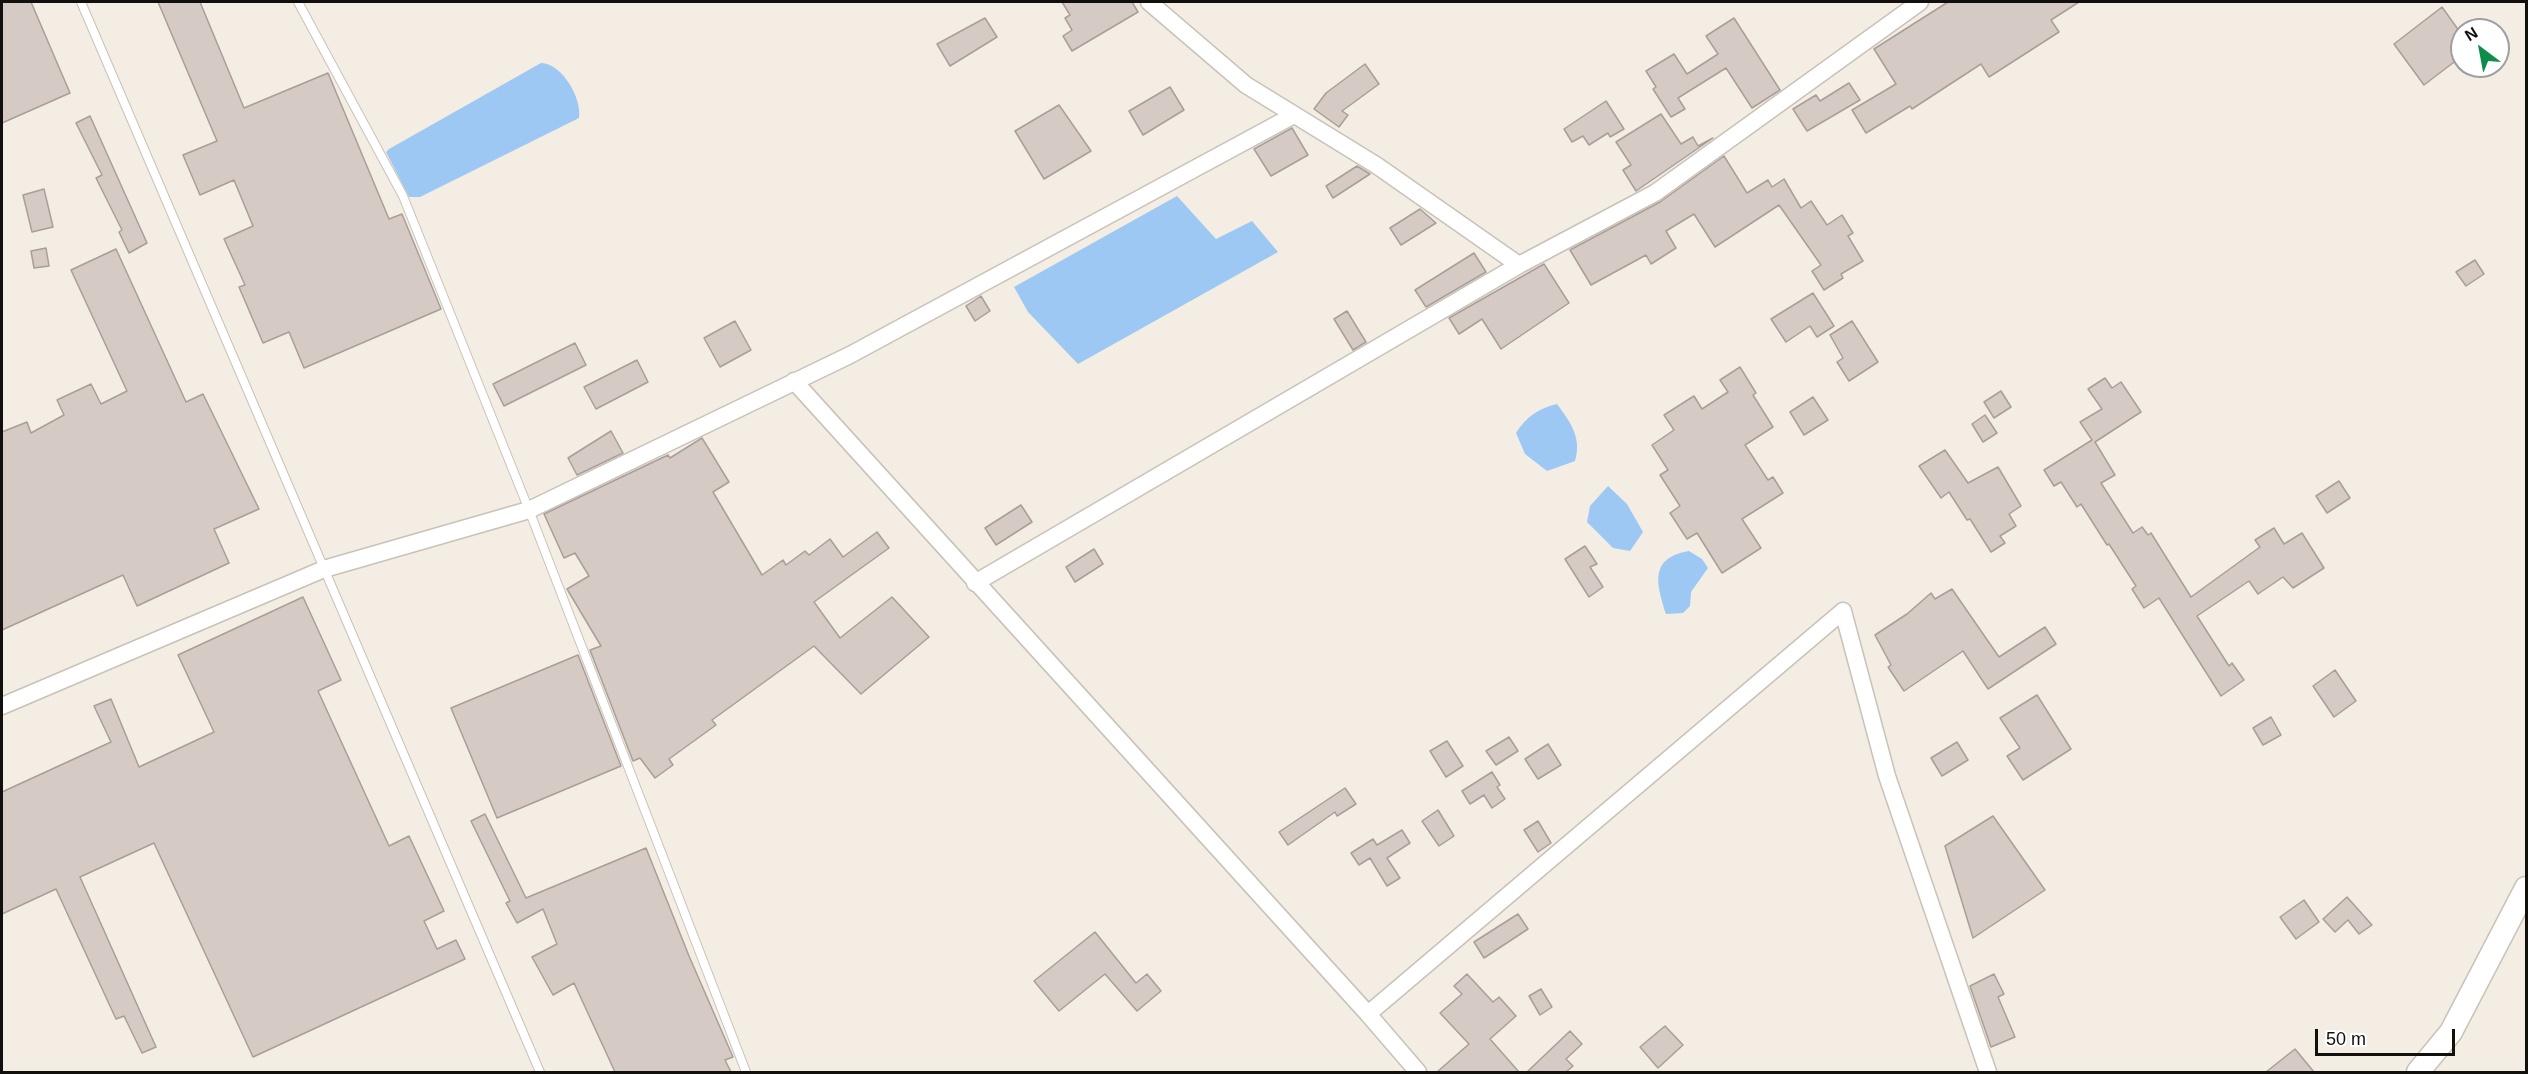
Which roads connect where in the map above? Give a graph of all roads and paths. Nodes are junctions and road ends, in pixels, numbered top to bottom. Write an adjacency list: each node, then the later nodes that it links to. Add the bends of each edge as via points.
1 (81, 2): 9 (lane)
2 (298, 2): 8 (lane, via 403,196)
3 (1149, 2): 5 (street, via 1246,85)
4 (1920, 2): 6 (street, via 1655,193)
5 (1294, 115): 6 (street, via 1376,165); 7 (street)
6 (1519, 265): 10 (street)
7 (795, 381): 8 (street); 10 (street)
8 (529, 510): 9 (street); 15 (lane)
9 (324, 569): 11 (street); 14 (lane)
10 (975, 583): 13 (street)
11 (2, 706)
12 (2526, 888): 18 (main road, via 2451,1032)
13 (1368, 1014): 16 (street); 17 (street, via 1843,611 1887,776)
14 (540, 1072)
15 (747, 1072)
16 (1418, 1072)
17 (1988, 1072)
18 (2418, 1072)

